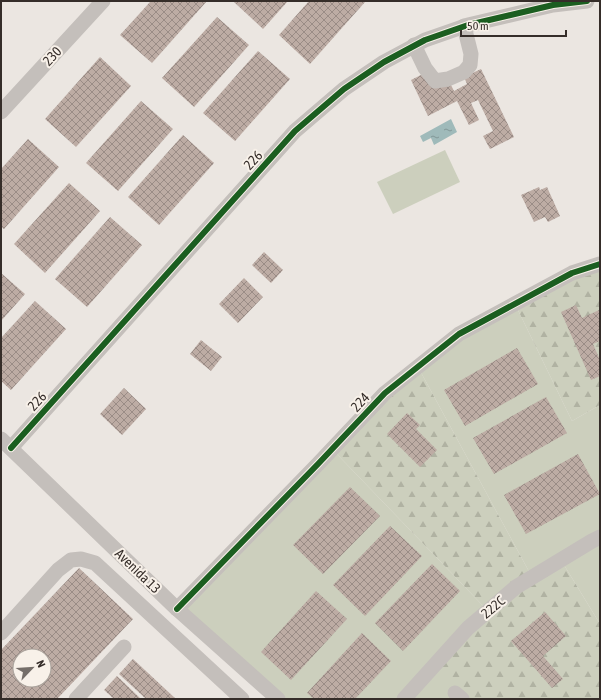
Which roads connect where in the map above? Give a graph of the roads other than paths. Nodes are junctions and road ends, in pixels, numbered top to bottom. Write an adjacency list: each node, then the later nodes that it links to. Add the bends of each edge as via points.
1 (103, 1): 5 (street, 230)
2 (587, 1): 3 (street, 226, via 553,5)
3 (464, 26): 4 (street, 226); 4 (street, via 471,54 470,65 464,72 448,79 436,81 425,68)
4 (414, 46): 7 (street, 226, via 384,62 344,89 295,131 191,248)
5 (1, 112)
6 (600, 264): 9 (street, 224, via 572,273 459,334 385,393)
7 (6, 443): 9 (street, Avenida 13)
8 (600, 537): 15 (street, 222C, via 516,587 468,628)
9 (177, 609): 14 (street, Avenida 13)
10 (1, 633): 12 (street, via 58,570 71,560 81,559 95,563)
11 (124, 647): 13 (street)
12 (233, 696)
13 (76, 699)
14 (278, 699)
15 (404, 699)

